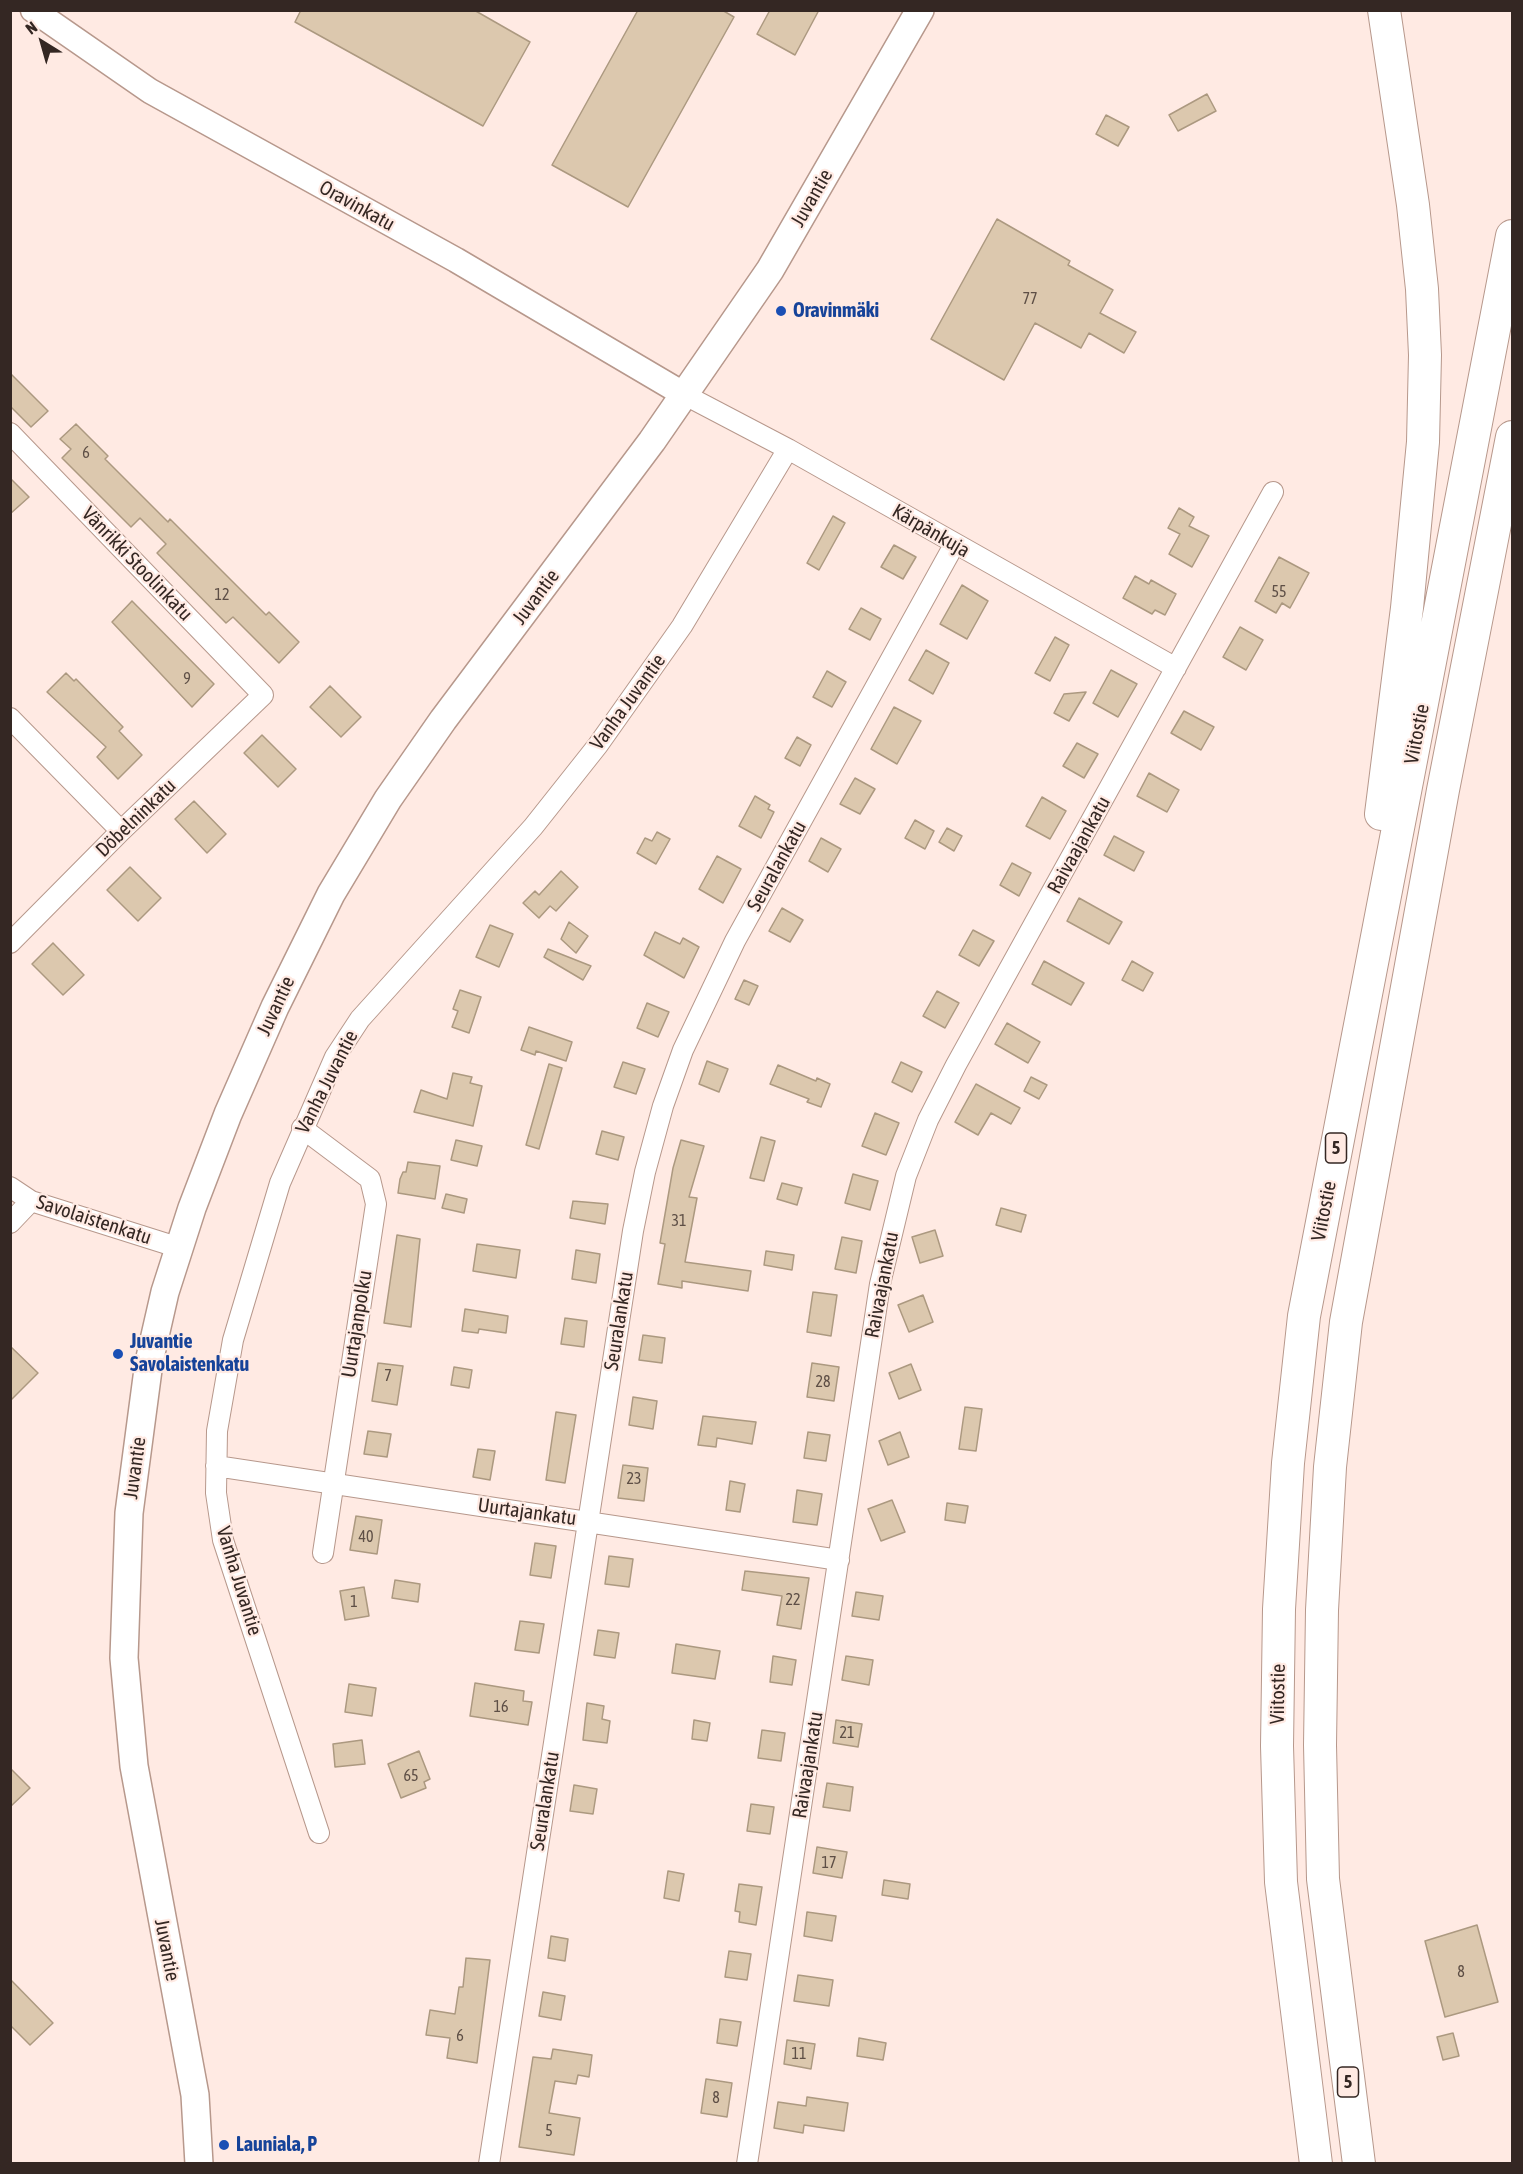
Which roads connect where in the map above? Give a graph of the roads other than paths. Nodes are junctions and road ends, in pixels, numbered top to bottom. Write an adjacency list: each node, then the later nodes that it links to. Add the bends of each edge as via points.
1 (33, 10): 5 (street, Oravinkatu, via 150,91 456,260)
2 (920, 10): 5 (main road, Juvantie, via 770,270)
3 (1384, 10): 16 (highway, via 1422,289 1423,442)
4 (1512, 236): 16 (highway, Viitostie / 5)
5 (685, 395): 8 (street, Kärpänkuja); 21 (main road, Juvantie, via 437,729 388,799 337,884 270,1017 228,1114)
6 (10, 434): 12 (street, Vänrikki Stoolinkatu)
7 (1512, 437): 32 (highway, Viitostie / 5, via 1346,1322 1330,1467 1322,1610 1323,1879)
8 (788, 449): 10 (street, Kärpänkuja); 17 (street, Vanha Juvantie, via 682,626 598,745 533,827 360,1019 335,1057)
9 (1274, 492): 11 (street, Raivaajankatu)
10 (954, 545): 11 (street, Kärpänkuja); 24 (street, Seuralankatu, via 735,941 683,1050 645,1172)
11 (1176, 668): 26 (street, Raivaajankatu, via 956,1065 906,1176 880,1284)
12 (263, 694): 14 (street, Döbelninkatu)
13 (10, 718): 14 (street)
14 (121, 831): 15 (street, Döbelninkatu)
15 (10, 944)
16 (1352, 1069): 31 (highway, Viitostie / 5, via 1304,1316 1288,1463 1279,1609 1277,1746 1281,1882)
17 (303, 1128): 22 (street, Vanha Juvantie, via 279,1183 233,1340 217,1431); 23 (street, Uurtajanpolku, via 370,1179 376,1204)
18 (10, 1187): 19 (street, Savolaistenkatu)
19 (31, 1201): 20 (street); 21 (street, Savolaistenkatu)
20 (10, 1223)
21 (180, 1248): 28 (main road, Juvantie, via 149,1362 129,1514 124,1658 134,1766 195,2095)
22 (216, 1466): 23 (street, Uurtajankatu); 27 (street, Vanha Juvantie, via 223,1540)
23 (333, 1484): 24 (street, Uurtajankatu); 25 (street, Uurtajanpolku)
24 (588, 1521): 26 (street, Uurtajankatu); 29 (street, Seuralankatu)
25 (323, 1553)
26 (839, 1560): 30 (street, Raivaajankatu)
27 (319, 1833)
28 (199, 2163)
29 (489, 2163)
30 (747, 2163)
31 (1316, 2163)
32 (1359, 2163)

